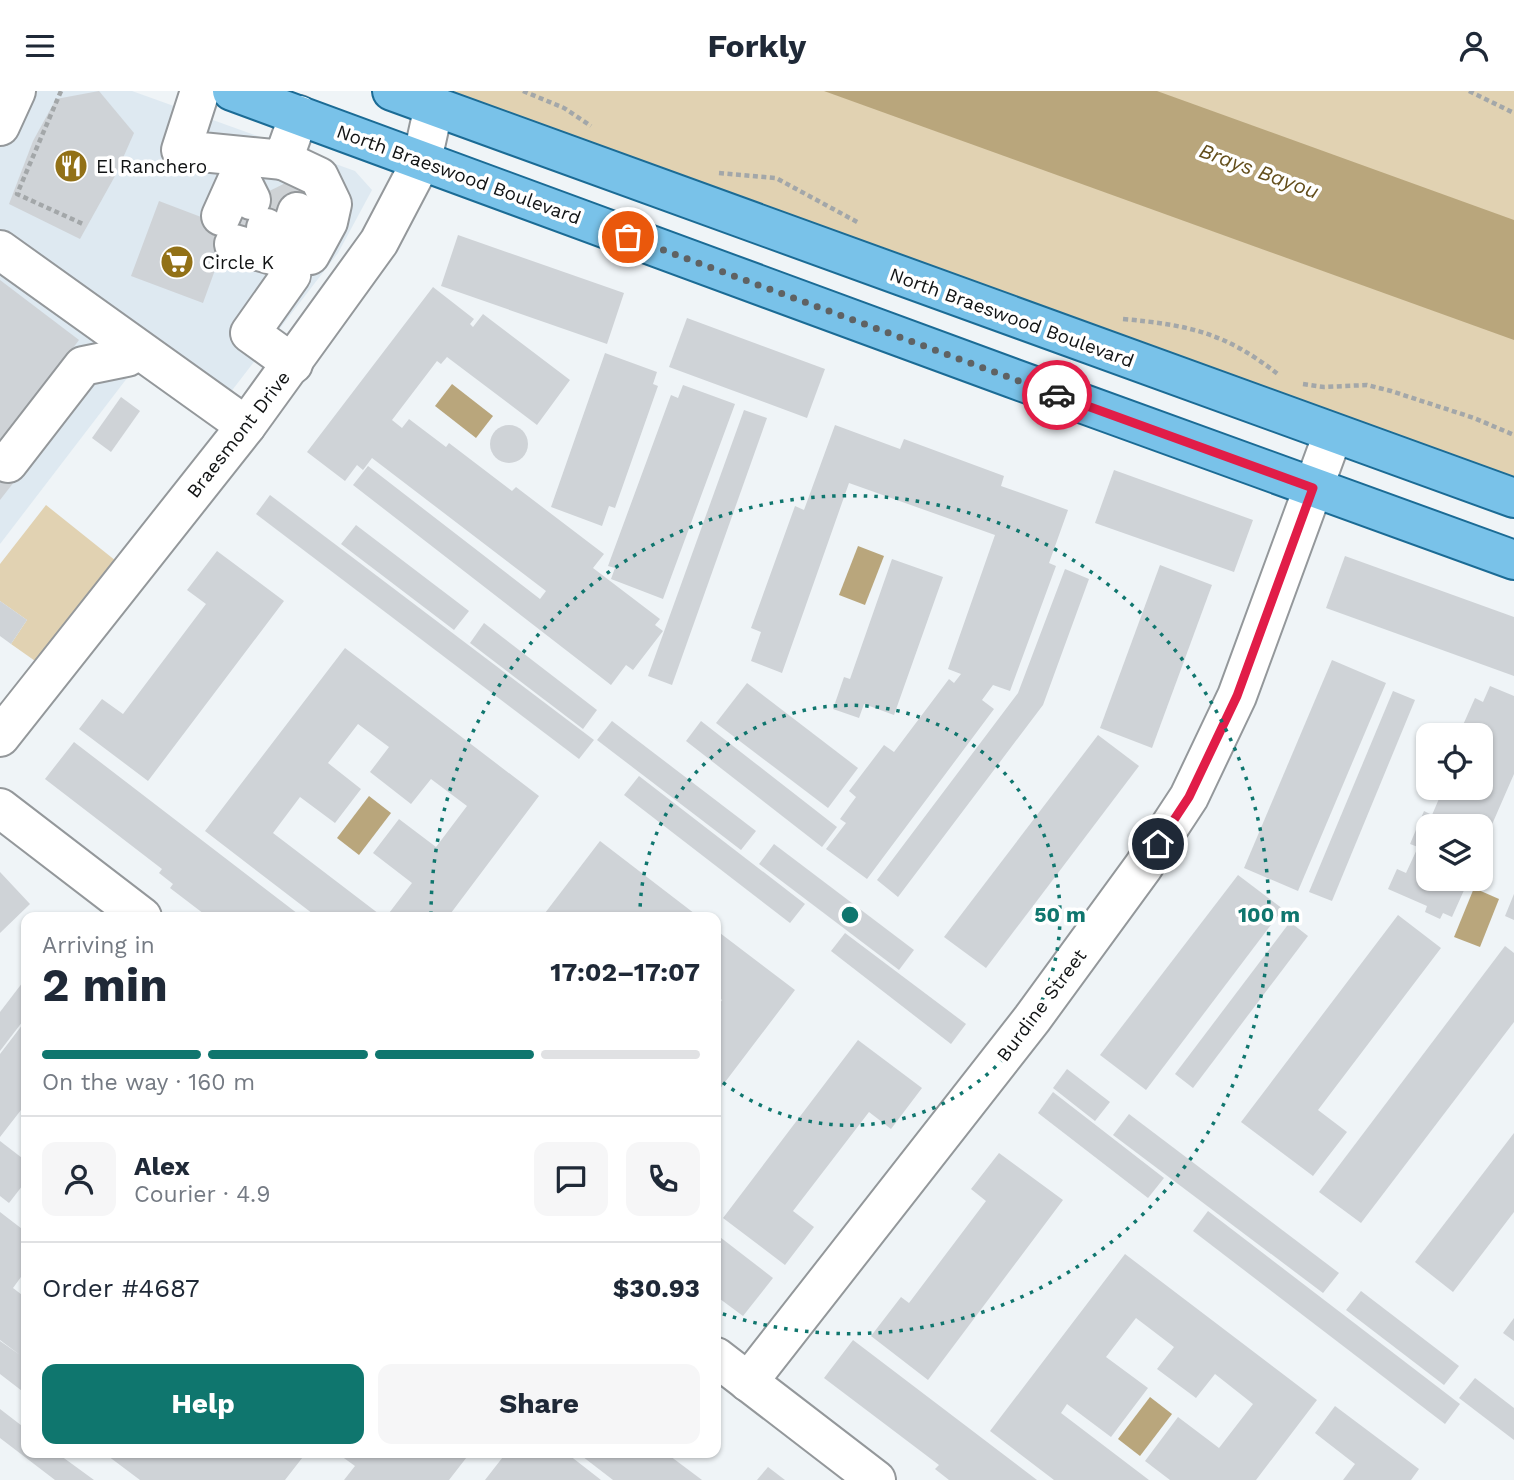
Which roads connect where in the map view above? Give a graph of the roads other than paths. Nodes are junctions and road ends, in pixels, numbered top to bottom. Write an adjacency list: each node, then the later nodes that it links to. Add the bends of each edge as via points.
1 (16, 91): 7 (street)
2 (200, 91): 9 (street, via 181,150)
3 (232, 91): 6 (main road, North Braeswood Boulevard)
4 (392, 91): 5 (main road, North Braeswood Boulevard)
5 (434, 107): 8 (street, Braesmont Drive); 10 (main road, North Braeswood Boulevard)
6 (299, 115): 8 (main road, North Braeswood Boulevard); 9 (street)
7 (0, 126)
8 (422, 160): 12 (main road, North Braeswood Boulevard); 13 (street, Braesmont Drive, via 379,242)
9 (265, 214): 13 (street); 16 (street, via 250,333)
10 (736, 217): 12 (main road); 14 (main road, North Braeswood Boulevard)
11 (0, 250): 18 (street)
12 (718, 271): 17 (main road, North Braeswood Boulevard)
13 (342, 296): 16 (street, Braesmont Drive)
14 (1032, 323): 17 (main road); 19 (main road, North Braeswood Boulevard)
15 (127, 357): 20 (street, via 83,366)
16 (293, 364): 18 (street, Braesmont Drive)
17 (1012, 379): 21 (main road, North Braeswood Boulevard)
18 (246, 426): 24 (street, Braesmont Drive)
19 (1333, 434): 21 (street, Burdine Street); 22 (main road, North Braeswood Boulevard)
20 (8, 463)
21 (1313, 488): 23 (main road, North Braeswood Boulevard); 28 (street, Burdine Street, via 1237,696 1189,797 1032,1019)
22 (1514, 498)
23 (1514, 560)
24 (0, 737)
25 (0, 808): 26 (street)
26 (135, 912)
27 (721, 1361): 28 (street)
28 (748, 1382): 29 (street)
29 (876, 1480)

